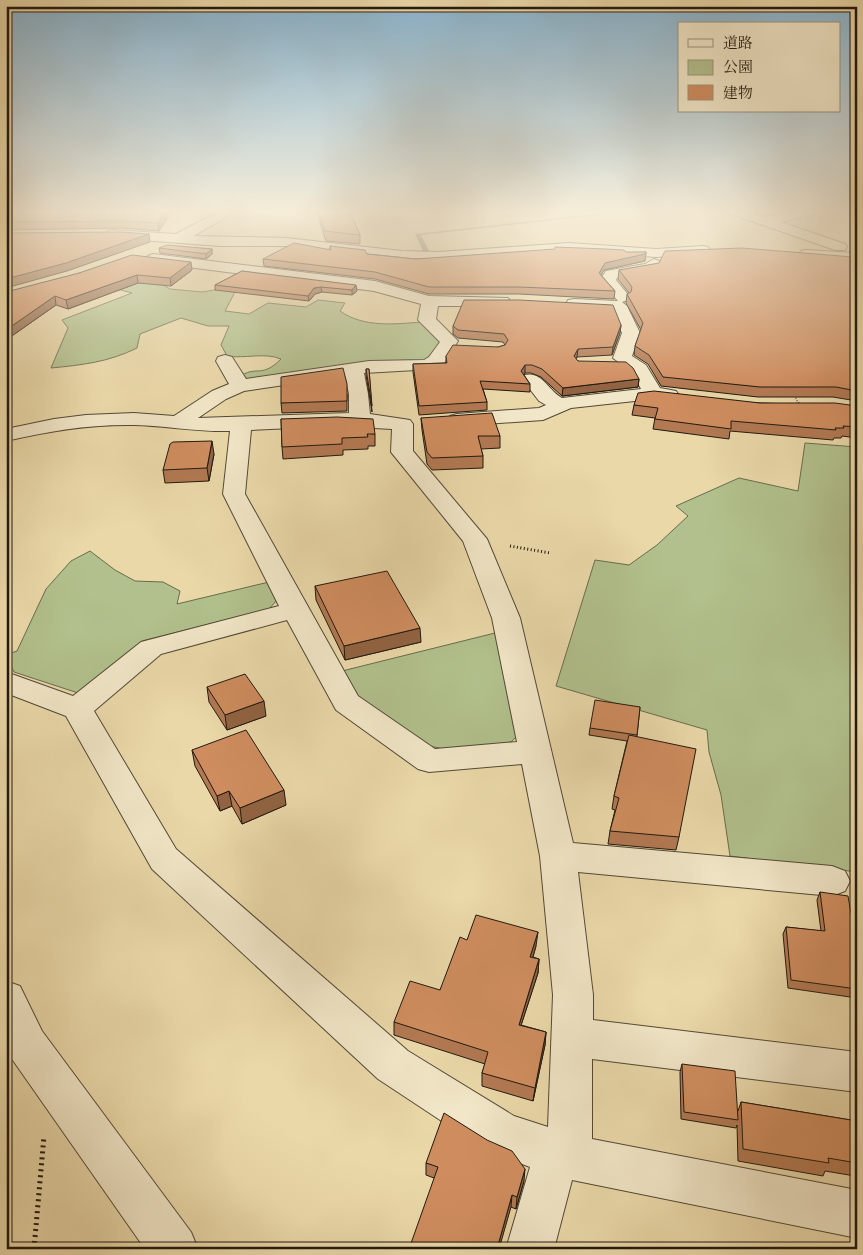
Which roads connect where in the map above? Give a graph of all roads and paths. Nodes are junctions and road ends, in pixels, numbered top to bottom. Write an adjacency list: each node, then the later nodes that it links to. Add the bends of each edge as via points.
1 (241, 269): 4 (street)
2 (255, 269): 4 (street)
3 (640, 269): 5 (street, via 611,274 608,280)
4 (252, 270): 6 (street, via 375,286)
5 (622, 297)
6 (430, 301): 7 (street, via 499,293); 12 (street, via 427,320 455,345 427,365)
7 (519, 301)
8 (556, 303): 11 (street, via 619,306 630,333 622,358)
9 (225, 361): 14 (street)
10 (602, 362): 11 (street)
11 (630, 362): 16 (street, via 639,368)
12 (353, 369): 14 (street); 20 (street, via 359,389)
13 (532, 379): 19 (street, via 546,397)
14 (240, 386): 22 (street, via 219,395)
15 (791, 390): 18 (path)
16 (653, 393): 17 (street); 19 (street)
17 (691, 397)
18 (800, 405)
19 (560, 406): 21 (street, via 543,414)
20 (360, 419): 21 (street); 23 (street)
21 (422, 422): 25 (street, via 402,452)
22 (178, 423): 23 (street, via 198,426); 24 (street, via 105,420 44,425)
23 (241, 424): 27 (street, via 234,494)
24 (6, 435)
25 (475, 539): 26 (path); 30 (street, via 506,618)
26 (550, 553)
27 (295, 610): 29 (street, via 151,648); 30 (street, via 346,703 429,761)
28 (6, 682): 29 (street)
29 (77, 709): 37 (street, via 164,859 393,1065 503,1135)
30 (536, 752): 31 (street)
31 (558, 856): 32 (street); 34 (street, via 573,995)
32 (832, 881)
33 (6, 999): 40 (street, via 27,1045)
34 (571, 1037): 35 (street); 37 (street)
35 (857, 1072)
36 (45, 1126): 39 (path)
37 (563, 1154): 38 (street); 41 (street)
38 (857, 1214)
39 (34, 1249)
40 (174, 1249)
41 (530, 1249)

